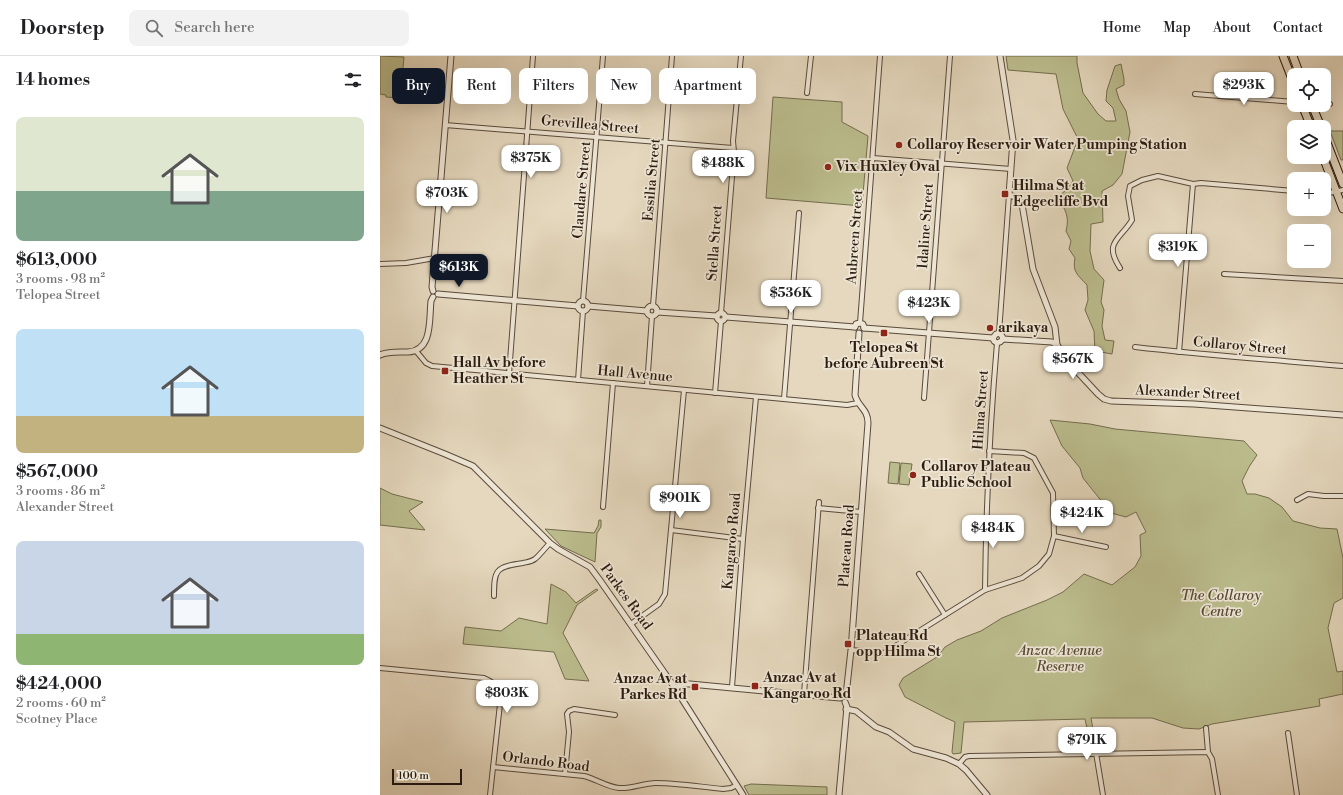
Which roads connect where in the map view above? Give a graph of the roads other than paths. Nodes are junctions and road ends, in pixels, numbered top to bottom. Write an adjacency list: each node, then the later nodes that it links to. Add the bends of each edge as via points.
1 (451, 56): 17 (street)
2 (533, 56): 18 (street)
3 (603, 56): 19 (street, Claudare Street)
4 (672, 56): 20 (street, Essilia Street)
5 (741, 56): 21 (street, Stella Street)
6 (811, 56): 14 (street)
7 (880, 56): 23 (street, Aubreen Street)
8 (950, 56): 24 (street, Idaline Street)
9 (1000, 56): 26 (street, via 1012,137)
10 (1283, 56): 12 (highway)
11 (1292, 56): 13 (highway)
12 (1288, 68)
13 (1297, 68)
14 (807, 93)
15 (1195, 94): 16 (street)
16 (1287, 101)
17 (445, 125): 18 (street, Grevillea Street); 34 (street)
18 (527, 131): 19 (street, Grevillea Street); 42 (street)
19 (597, 136): 20 (street, Grevillea Street); 43 (street, Claudare Street)
20 (666, 142): 21 (street, Grevillea Street); 46 (street, Essilia Street)
21 (733, 148): 50 (street, Stella Street)
22 (1331, 153): 28 (highway)
23 (873, 158): 24 (street); 54 (street, Aubreen Street)
24 (942, 163): 26 (street); 58 (street, Idaline Street)
25 (1326, 164): 30 (highway)
26 (1011, 168): 31 (street)
27 (1193, 184): 29 (street); 36 (street, via 1158,176 1130,186 1128,196 1132,220 1116,239 1113,249 1113,258); 66 (street)
28 (1343, 184)
29 (1287, 190)
30 (1340, 191): 32 (highway)
31 (1010, 195): 59 (street); 63 (street, via 1018,198 1022,204 1033,269 1055,328)
32 (1343, 209)
33 (799, 213): 53 (street)
34 (435, 258): 35 (street); 39 (street)
35 (380, 264)
36 (1120, 268)
37 (1224, 274): 38 (street)
38 (1343, 281)
39 (433, 290): 40 (street); 41 (street)
40 (438, 294): 41 (street); 42 (street)
41 (433, 297): 65 (street, via 426,341)
42 (514, 301): 44 (street); 69 (street)
43 (583, 301): 44 (street); 45 (street)
44 (578, 306): 47 (street)
45 (588, 306): 47 (street); 48 (street)
46 (653, 306): 48 (street); 49 (street)
47 (583, 311): 70 (street)
48 (647, 311): 51 (street)
49 (657, 312): 50 (street); 51 (street)
50 (719, 314): 52 (street, via 718,319)
51 (652, 316): 72 (street)
52 (723, 319): 53 (street); 74 (street)
53 (790, 322): 55 (street); 77 (street)
54 (860, 323): 55 (street); 56 (street)
55 (855, 327): 57 (street)
56 (864, 328): 57 (street); 58 (street)
57 (859, 333): 78 (street, via 855,393)
58 (929, 333): 60 (street); 76 (street, Idaline Street)
59 (999, 333): 60 (street); 61 (street)
60 (993, 338): 62 (street)
61 (1003, 339): 62 (street); 63 (street, via 1052,342)
62 (997, 343): 81 (street, Hilma Street)
63 (1057, 345): 79 (street, Alexander Street, via 1071,365 1098,394 1111,401 1194,404)
64 (1134, 347): 66 (street, Collaroy Street)
65 (416, 351): 67 (street); 69 (street, Hall Avenue, via 432,366)
66 (1179, 352): 68 (street, Collaroy Street)
67 (380, 354)
68 (1343, 366)
69 (509, 374): 70 (street, Hall Avenue)
70 (578, 380): 71 (street, Hall Avenue)
71 (612, 383): 72 (street, Hall Avenue); 85 (street)
72 (648, 386): 73 (street, Hall Avenue)
73 (684, 390): 74 (street, Hall Avenue); 88 (street)
74 (716, 393): 75 (street, Hall Avenue)
75 (756, 397): 77 (street, Hall Avenue); 90 (street, Kangaroo Road)
76 (924, 398)
77 (784, 399): 78 (street, Hall Avenue, via 846,405)
78 (858, 403): 87 (street, Plateau Road, via 867,413 868,420)
79 (1343, 415)
80 (380, 428): 91 (street, Parkes Road, via 473,466)
81 (989, 451): 89 (street, via 1024,453 1034,458 1053,493); 94 (street, Hilma Street)
82 (1343, 496): 83 (street, via 1308,494)
83 (1297, 500)
84 (819, 502): 86 (street)
85 (603, 507)
86 (818, 508): 87 (street); 102 (street)
87 (862, 512): 98 (street, Plateau Road)
88 (671, 530): 90 (street); 97 (street, via 665,594 659,604)
89 (1054, 536): 92 (street); 94 (street, via 1049,554 1038,566 1022,578)
90 (743, 539): 100 (street, Kangaroo Road)
91 (550, 543): 95 (street, via 535,559 505,565 499,569 495,575); 97 (street, Parkes Road, via 590,567)
92 (1106, 547)
93 (919, 574): 96 (street)
94 (985, 590): 96 (street)
95 (494, 596)
96 (945, 615): 98 (street, via 884,653)
97 (631, 624): 101 (street, Parkes Road)
98 (851, 650): 103 (street, Plateau Road)
99 (380, 668): 113 (street, via 484,678 495,684 500,704)
100 (732, 687): 101 (street, via 685,683); 102 (street)
101 (675, 688): 115 (street, Parkes Road)
102 (804, 694): 104 (street)
103 (846, 695): 104 (street); 105 (street, via 848,699)
104 (840, 698): 105 (street)
105 (845, 702): 106 (street)
106 (846, 709): 112 (street, via 856,711 876,727 890,732 913,749); 118 (street)
107 (615, 715): 114 (street, via 574,709 567,714 569,732)
108 (1206, 728): 110 (street)
109 (1288, 733): 122 (street)
110 (1208, 752): 111 (street); 121 (street, via 1212,759)
111 (1096, 753): 112 (street, via 969,756); 120 (street)
112 (959, 764): 119 (street)
113 (493, 767): 114 (street, Orlando Road); 116 (street)
114 (565, 774): 115 (street, Orlando Road, via 594,779 620,788 653,783 723,789)
115 (737, 785): 117 (street, Parkes Road)
116 (490, 795)
117 (743, 795)
118 (839, 795)
119 (987, 795)
120 (1103, 795)
121 (1218, 795)
122 (1297, 795)

